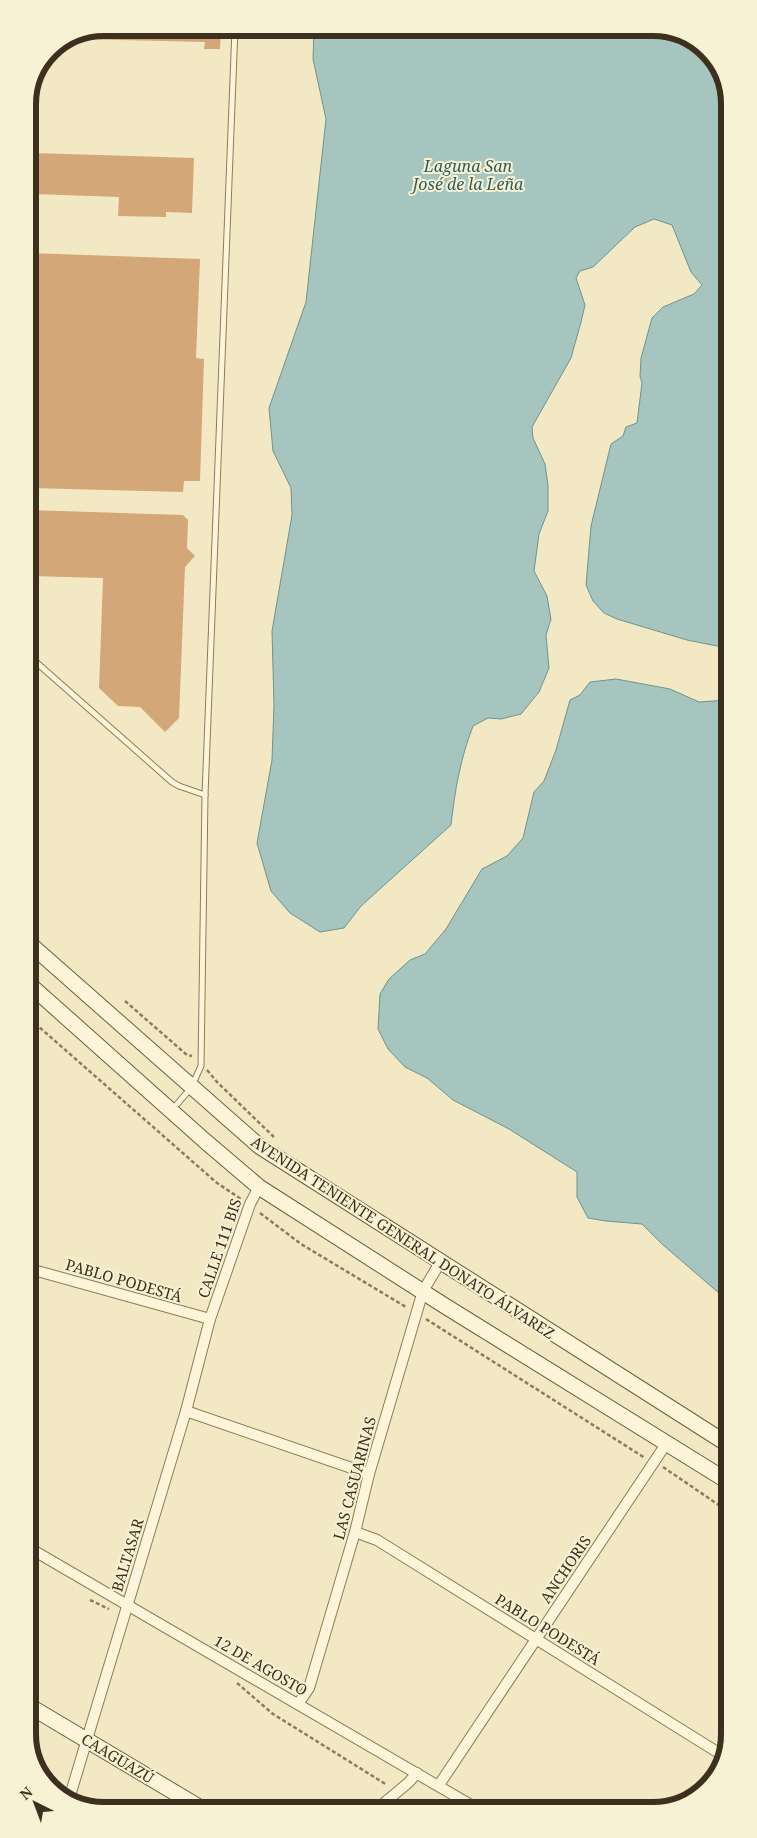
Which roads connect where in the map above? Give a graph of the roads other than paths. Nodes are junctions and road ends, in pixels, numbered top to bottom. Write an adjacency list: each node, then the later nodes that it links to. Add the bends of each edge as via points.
1 (235, 36): 3 (lane)
2 (36, 662): 3 (lane, via 172,782)
3 (206, 795): 6 (lane, via 201,1064)
4 (36, 949): 6 (main road, AVENIDA TENIENTE GENERAL DONATO ÁLVAREZ)
5 (36, 990): 7 (main road)
6 (191, 1088): 7 (lane); 9 (main road, AVENIDA TENIENTE GENERAL DONATO ÁLVAREZ, via 259,1146)
7 (171, 1111): 8 (main road)
8 (259, 1187): 11 (main road); 12 (street, CALLE 111 BIS, via 250,1204)
9 (440, 1261): 11 (street, LAS CASUARINAS); 14 (main road, AVENIDA TENIENTE GENERAL DONATO ÁLVAREZ)
10 (36, 1271): 12 (street, PABLO PODESTÁ)
11 (422, 1291): 15 (main road); 16 (street, LAS CASUARINAS)
12 (210, 1320): 13 (street, BALTASAR)
13 (186, 1411): 16 (street); 20 (street, BALTASAR)
14 (721, 1441)
15 (666, 1444): 17 (main road); 21 (street, ANCHORIS)
16 (369, 1474): 18 (street, LAS CASUARINAS)
17 (721, 1477)
18 (355, 1532): 21 (street, PABLO PODESTÁ, via 377,1540); 22 (street, LAS CASUARINAS, via 309,1688)
19 (36, 1552): 20 (street, 12 DE AGOSTO)
20 (128, 1604): 22 (street, 12 DE AGOSTO); 24 (street, BALTASAR)
21 (537, 1639): 25 (street, PABLO PODESTÁ); 27 (street, ANCHORIS)
22 (298, 1704): 26 (street, 12 DE AGOSTO)
23 (36, 1709): 24 (main road, CAAGUAZÚ)
24 (86, 1740): 28 (street, BALTASAR); 29 (main road, CAAGUAZÚ)
25 (718, 1752)
26 (417, 1773): 27 (street, 12 DE AGOSTO); 30 (street)
27 (440, 1785): 31 (street, 12 DE AGOSTO)
28 (72, 1793)
29 (191, 1802)
30 (386, 1802)
31 (467, 1802)

